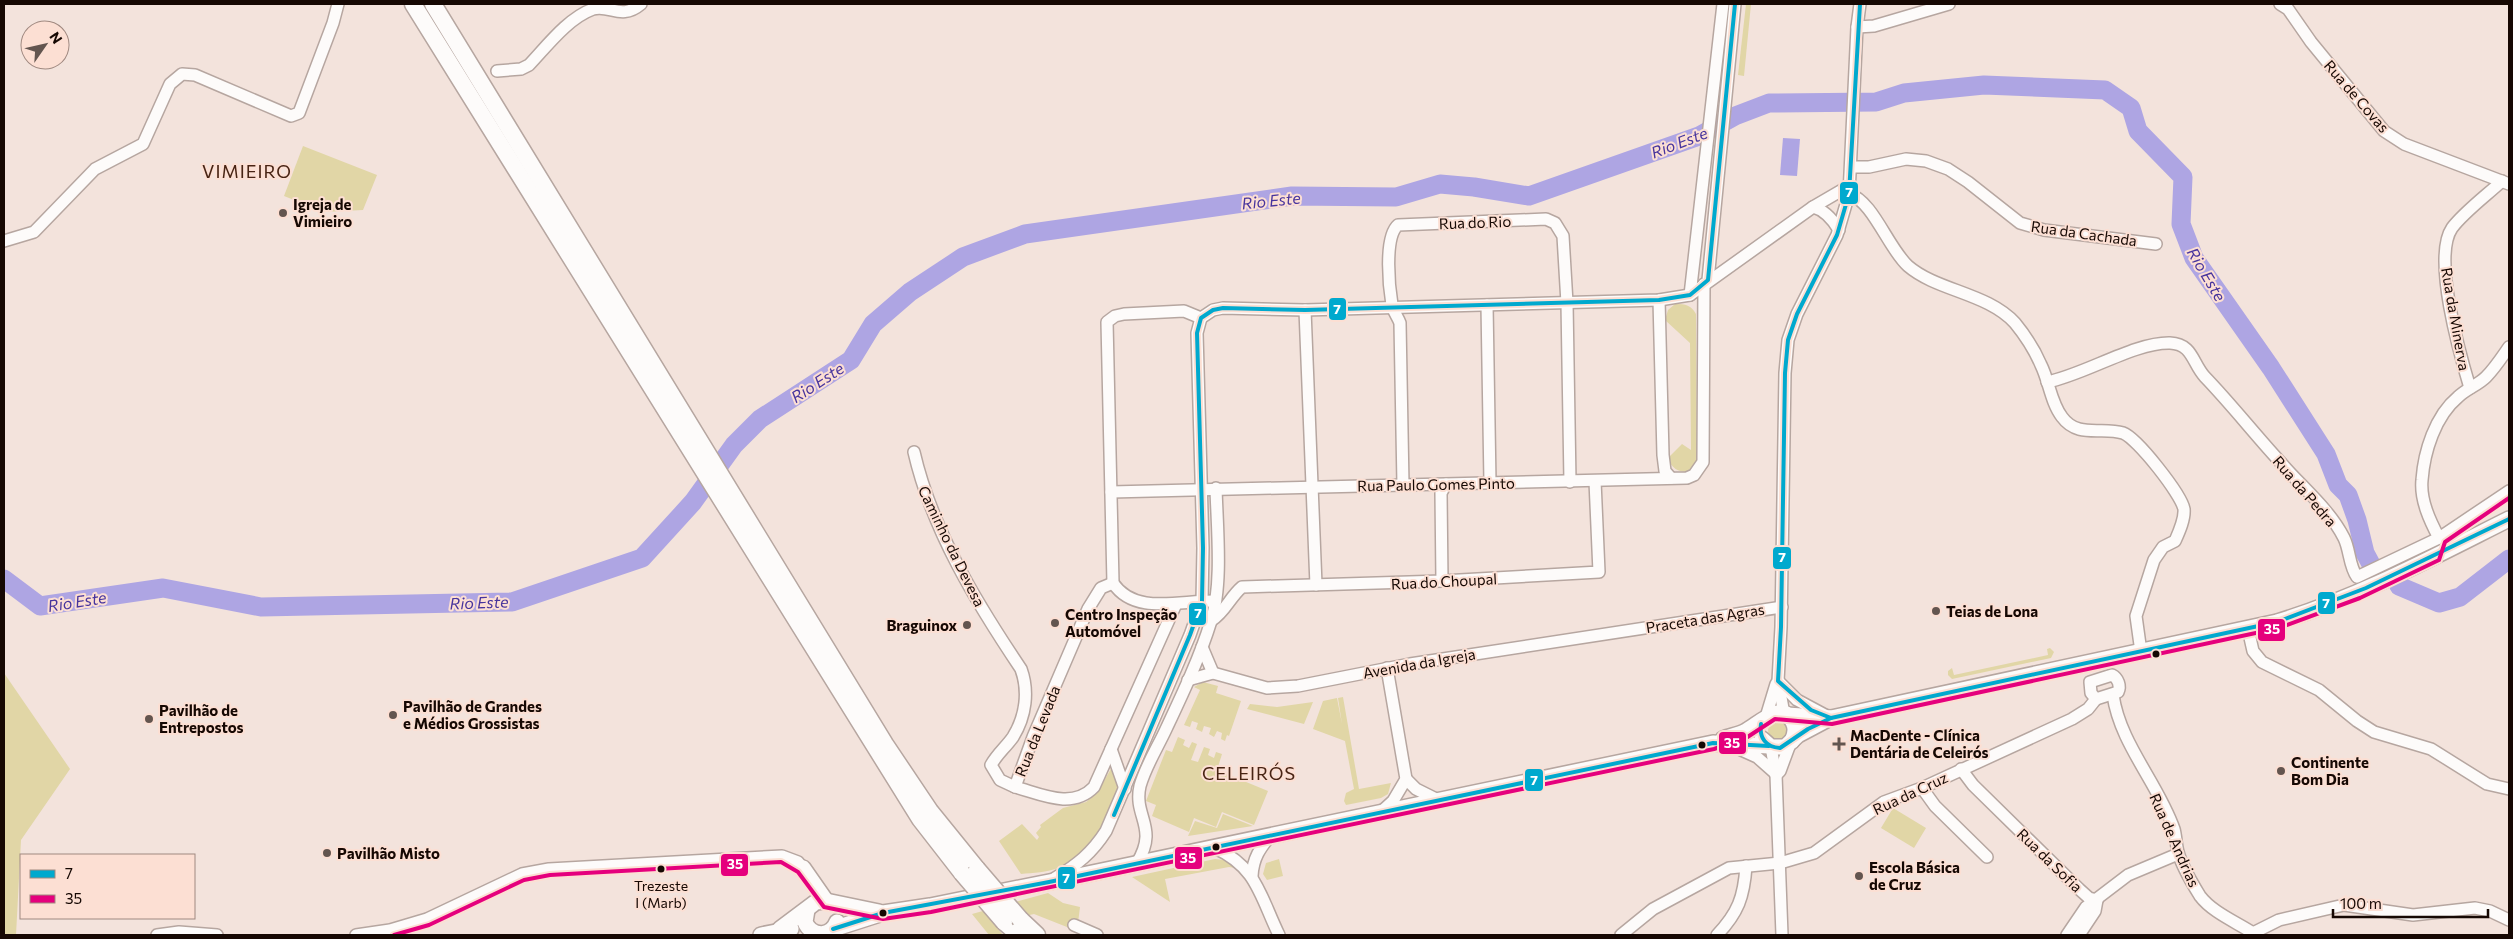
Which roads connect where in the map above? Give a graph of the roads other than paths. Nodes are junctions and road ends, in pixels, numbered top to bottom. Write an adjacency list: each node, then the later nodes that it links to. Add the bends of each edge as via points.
1 (338, 4): 17 (street, via 302,110 295,115 195,75 182,74 170,84 143,144 95,169 34,232)
2 (413, 4): 30 (highway)
3 (433, 4): 30 (highway)
4 (641, 4): 11 (street, via 620,13 600,8 586,13 573,21 529,65)
5 (1723, 4): 20 (street)
6 (1735, 4): 19 (street, Rua Paulo Gomes Pinto)
7 (1860, 4): 10 (street)
8 (1949, 4): 10 (street, via 1874,26)
9 (2280, 4): 13 (street, Rua de Covas, via 2384,131 2404,144)
10 (1857, 27): 12 (street)
11 (498, 71)
12 (1852, 167): 14 (street); 18 (street, Rua da Cachada, via 1906,159 1926,161 1948,169 1968,182 2020,224)
13 (2506, 182): 29 (street, Rua da Minerva, via 2452,228 2445,246 2450,300)
14 (1849, 190): 15 (street); 16 (street); 28 (street, via 1857,196 1894,251 1909,267 1998,308 2015,324 2041,364)
15 (1813, 207): 16 (street, via 1821,209); 19 (street)
16 (1839, 230): 52 (street, via 1797,314 1788,340)
17 (4, 241)
18 (2156, 244)
19 (1706, 282): 20 (street); 32 (street, Rua Paulo Gomes Pinto, via 1703,462 1694,475)
20 (1690, 295): 21 (street)
21 (1659, 300): 22 (street); 32 (street, via 1663,456 1665,471)
22 (1567, 303): 23 (street); 24 (street, Rua do Rio, via 1562,236 1556,223 1546,219 1398,225 1389,244); 33 (street)
23 (1487, 305): 24 (street); 35 (street)
24 (1392, 307): 25 (street); 37 (street, via 1400,323)
25 (1305, 310): 26 (street, via 1223,308); 38 (street)
26 (1200, 318): 40 (street, via 1197,333); 42 (street, via 1184,311 1124,314 1114,316 1108,322)
27 (2509, 346): 29 (street, via 2485,378)
28 (2047, 382): 44 (street, Rua da Pedra, via 2163,343 2185,346 2198,369 2238,411 2344,537 2357,577); 57 (street, via 2062,418 2088,432 2121,432 2131,437 2183,504 2183,519 2175,541 2163,547 2154,560 2136,616)
29 (2470, 388): 44 (street, via 2457,397 2444,413 2432,435 2421,480 2431,525)
30 (677, 419): 99 (highway, bridge, via 798,614 969,871)
31 (914, 452): 78 (street, Caminho da Devesa, via 921,482 971,592 1025,680 1025,708 1018,726 991,765 1000,780)
32 (1671, 478): 34 (street, Rua Paulo Gomes Pinto)
33 (1570, 482): 34 (street, Rua Paulo Gomes Pinto); 35 (street, Rua Paulo Gomes Pinto)
34 (1596, 482): 46 (street, Rua do Choupal, via 1599,572)
35 (1490, 483): 36 (street, Rua Paulo Gomes Pinto)
36 (1446, 484): 37 (street, Rua Paulo Gomes Pinto); 46 (street, via 1441,494)
37 (1403, 485): 38 (street, Rua Paulo Gomes Pinto)
38 (1310, 486): 39 (street, Rua Paulo Gomes Pinto); 48 (street)
39 (1216, 488): 40 (street, Rua Paulo Gomes Pinto); 50 (street)
40 (1201, 489): 42 (street); 49 (street)
41 (2509, 491): 44 (street)
42 (1111, 492): 47 (street)
43 (2509, 519): 45 (main road)
44 (2439, 538): 45 (street)
45 (2436, 555): 54 (main road, via 2376,586 2308,613)
46 (1442, 581): 48 (street, Rua do Choupal)
47 (1113, 583): 51 (street, via 1119,593 1130,600); 78 (street, Rua da Levada, via 1101,588 1088,609)
48 (1316, 585): 53 (street, Rua do Choupal, via 1242,588)
49 (1202, 601): 50 (street); 51 (street); 59 (street)
50 (1215, 601): 53 (street)
51 (1176, 604): 74 (street)
52 (1782, 606): 55 (street, Praceta das Agras); 65 (street)
53 (1212, 620): 56 (street)
54 (2248, 629): 57 (main road); 81 (street, via 2253,651 2262,662 2319,690 2356,721 2374,732 2431,750 2487,784)
55 (1628, 630): 61 (street, Avenida da Igreja)
56 (1202, 646): 60 (street); 62 (street)
57 (2141, 652): 58 (main road)
58 (2099, 661): 63 (street); 70 (main road)
59 (1178, 662): 60 (street); 80 (street)
60 (1193, 667): 64 (street)
61 (1387, 668): 62 (street, Avenida da Igreja, via 1298,686 1267,688); 77 (street)
62 (1213, 673): 64 (street)
63 (2102, 677): 66 (street, via 2116,678 2119,690); 67 (street, via 2090,682)
64 (1188, 680): 88 (street, via 1142,780 1139,796 1147,843)
65 (1778, 681): 68 (street); 69 (street); 70 (street, via 1797,700)
66 (2113, 695): 67 (street); 86 (street, Rua de Andrias, via 2126,735 2174,829)
67 (2096, 699): 75 (street, Rua da Cruz, via 2072,719)
68 (1785, 715): 69 (main road, via 1773,714); 70 (main road); 71 (main road, via 1792,720 1795,729)
69 (1765, 718): 72 (main road, via 1743,732); 73 (main road, via 1760,734)
70 (1831, 718): 71 (main road)
71 (1791, 742): 73 (main road, via 1780,748); 76 (street)
72 (1713, 744): 73 (main road); 76 (street, via 1749,752); 82 (main road)
73 (1770, 746): 76 (street)
74 (1111, 749): 78 (street, Rua da Levada, via 1094,787 1086,795 1056,799); 80 (street)
75 (1961, 769): 79 (street, Rua da Cruz); 94 (street, Rua da Sofia, via 1973,785 2079,889)
76 (1776, 774): 89 (street)
77 (1406, 779): 82 (street, via 1416,789); 83 (street, via 1394,801)
78 (1015, 787)
79 (1922, 788): 87 (street, via 1935,806); 89 (street, Rua da Cruz, via 1884,802 1814,853)
80 (1125, 789): 93 (street, via 1094,849)
81 (2509, 789)
82 (1438, 800): 83 (main road)
83 (1381, 812): 84 (main road)
84 (1271, 835): 85 (main road); 92 (street, via 1252,863)
85 (1215, 848): 88 (main road); 92 (street, via 1239,861)
86 (2178, 854): 94 (street, Rua da Sofia, via 2128,875); 103 (street, Rua de Andrias, via 2201,897)
87 (1987, 857)
88 (1137, 863): 93 (main road)
89 (1780, 864): 90 (street, Rua da Cruz); 113 (street)
90 (1746, 866): 111 (street, Rua da Cruz, via 1729,868 1684,891 1653,909); 112 (street, via 1739,906 1732,920)
91 (803, 868): 95 (main road); 96 (main road); 106 (street, via 798,862 782,856 549,869 522,874 427,918 390,930)
92 (1252, 876): 110 (street)
93 (1049, 882): 97 (main road, via 930,906)
94 (2097, 900): 114 (street, via 2086,907); 115 (street, via 2095,911)
95 (828, 902): 96 (main road, via 816,902); 97 (main road); 102 (main road, via 838,916)
96 (807, 909): 101 (main road); 102 (main road, via 805,922)
97 (882, 912): 102 (main road)
98 (2509, 920): 103 (street, via 2475,908 2413,915 2344,905 2279,920)
99 (1014, 925): 108 (highway)
100 (1074, 925): 109 (street)
101 (780, 929): 102 (main road); 107 (main road)
102 (826, 933)
103 (2253, 934)
104 (157, 935): 105 (street, via 178,932)
105 (217, 935)
106 (356, 935)
107 (761, 935)
108 (1037, 935)
109 (1097, 935)
110 (1279, 935)
111 (1621, 935)
112 (1717, 935)
113 (1782, 935)
114 (2067, 935)
115 (2079, 935)

